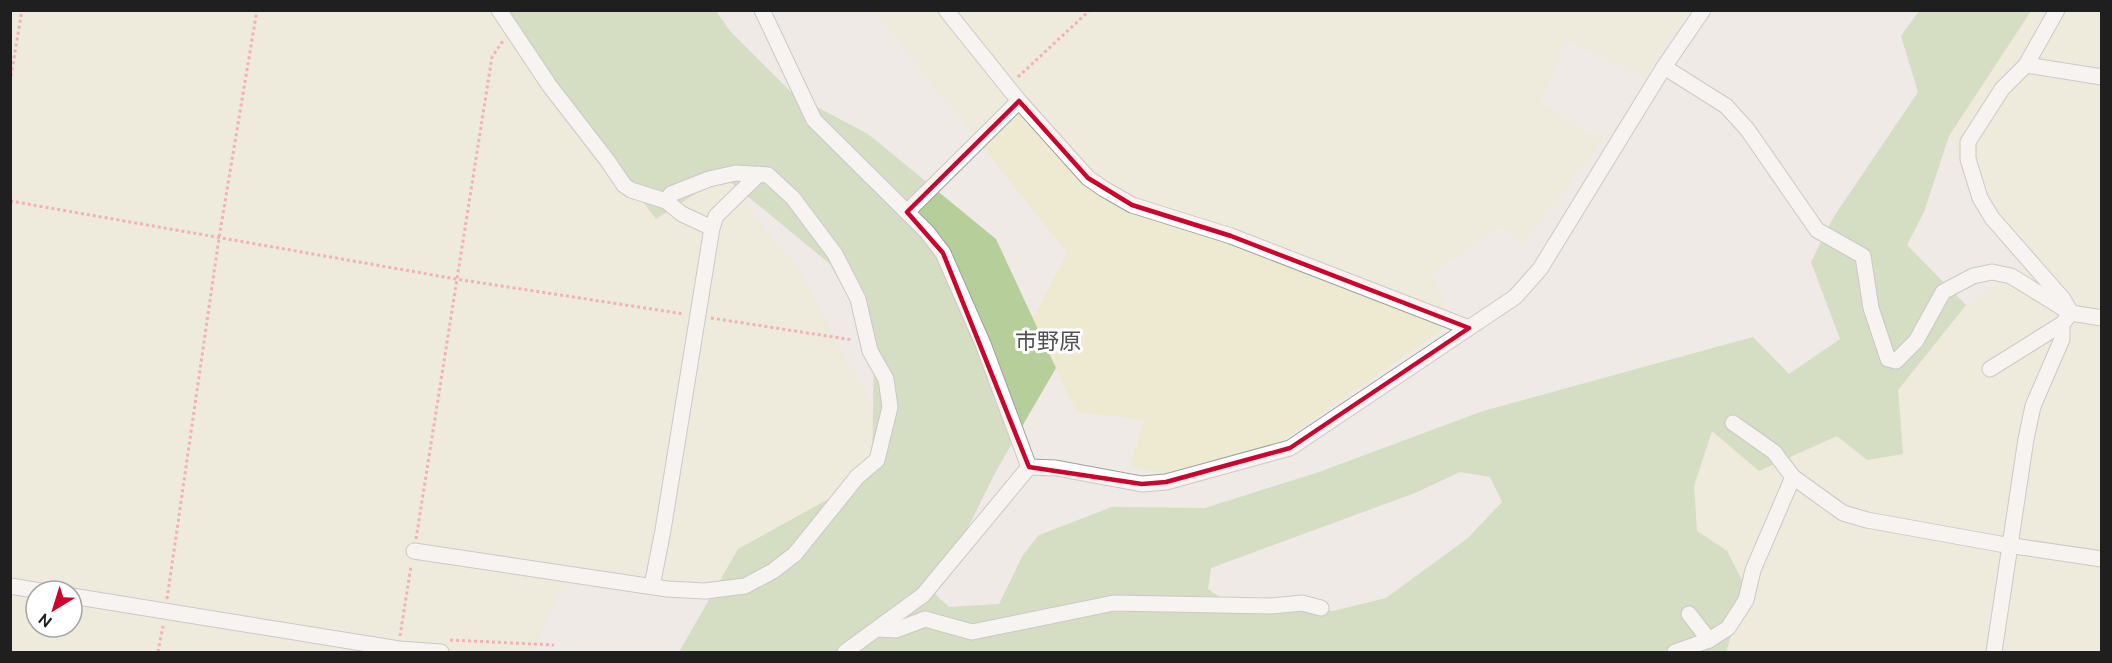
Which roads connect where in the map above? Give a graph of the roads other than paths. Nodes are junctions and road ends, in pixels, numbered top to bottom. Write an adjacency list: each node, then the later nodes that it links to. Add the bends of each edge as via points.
1 (499, 10): 11 (street, via 549,86 624,185)
2 (762, 10): 12 (street, via 814,120)
3 (946, 10): 9 (street)
4 (1703, 10): 7 (street)
5 (2056, 10): 6 (street)
6 (2026, 65): 8 (street); 15 (street, via 2002,89 1968,142 1968,159 1980,198 1992,218 2063,299)
7 (1664, 67): 15 (street, via 1726,106 1747,129 1817,230 1863,256 1871,308 1888,359 1896,361 1916,341 1943,292 1973,276 1992,272 2011,276); 16 (street, via 1540,269 1515,297)
8 (2102, 77)
9 (1019, 100): 12 (street); 16 (street, via 1088,178 1132,205 1232,236)
10 (759, 174): 11 (street, via 736,172 709,179 671,194); 13 (street, via 716,216); 24 (street, via 768,175 793,198 835,254 858,299 870,351 886,379 890,407 883,444 877,460 857,477 795,554 773,571 745,586 705,591)
11 (666, 201): 13 (street, via 682,214)
12 (907, 212): 19 (street, via 943,253 983,344)
13 (712, 228): 24 (street)
14 (2102, 318): 15 (street)
15 (2066, 319): 17 (street); 21 (street, via 2062,339 2033,406)
16 (1468, 328): 19 (street, via 1290,448 1166,482 1142,484 1056,468)
17 (1990, 369)
18 (1733, 423): 20 (street, via 1774,452)
19 (1029, 467): 28 (street, via 923,595)
20 (1793, 477): 21 (street, via 1843,513); 29 (street, via 1753,570 1746,600 1728,628)
21 (2011, 543): 23 (street); 33 (street)
22 (414, 551): 24 (street)
23 (2102, 559)
24 (652, 586)
25 (84, 598): 30 (street, via 399,649)
26 (1321, 608): 28 (street, via 1302,603 1114,603 972,632 925,619 896,630)
27 (1689, 614): 29 (street)
28 (879, 629): 31 (street)
29 (1709, 640): 32 (street)
30 (444, 646)
31 (848, 652)
32 (1675, 652)
33 (1994, 652)

